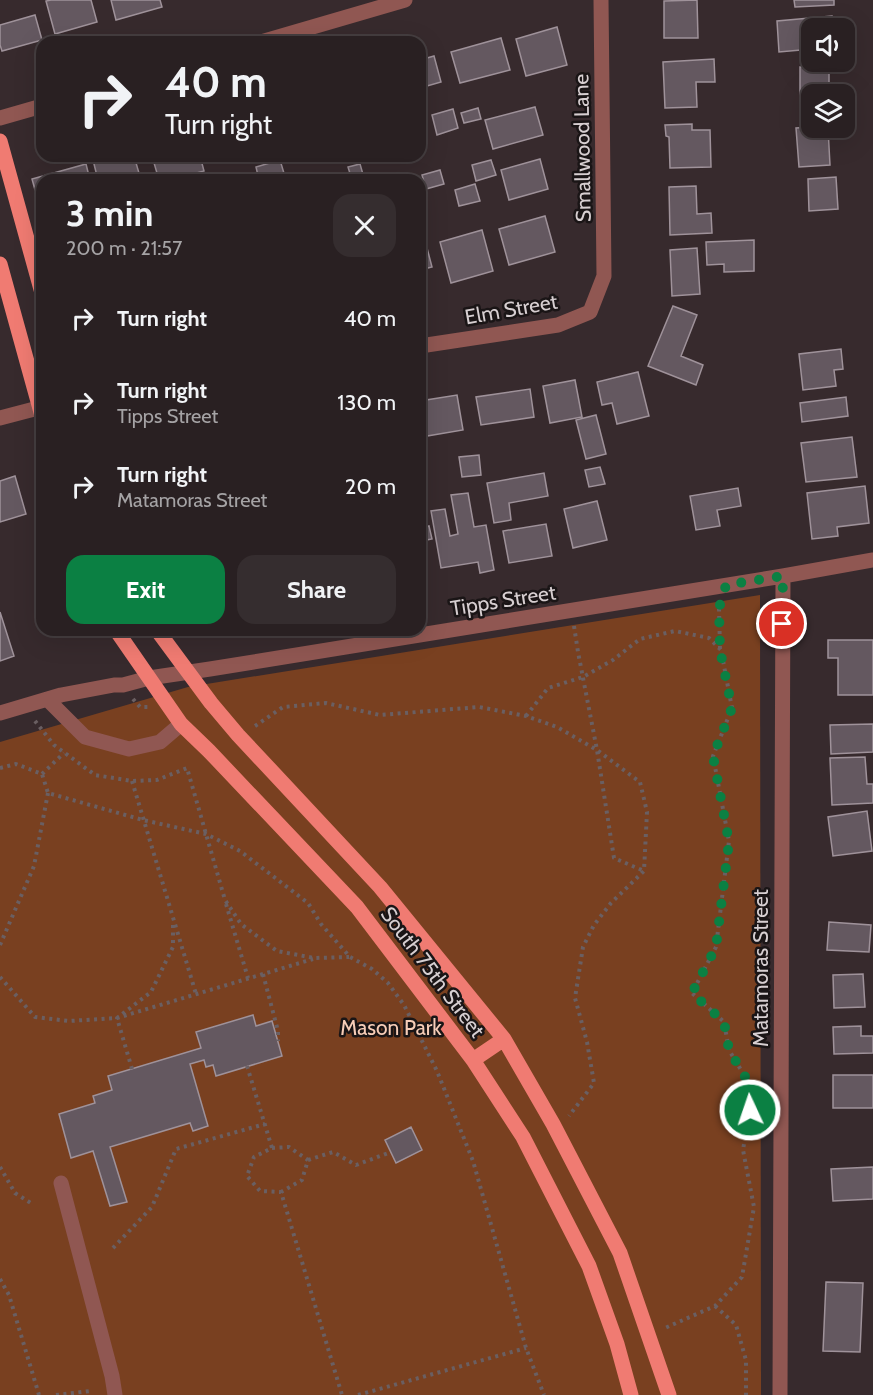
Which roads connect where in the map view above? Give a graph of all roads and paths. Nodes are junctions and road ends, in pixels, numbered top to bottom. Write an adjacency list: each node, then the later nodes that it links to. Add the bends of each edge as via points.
1 (405, 0): 3 (street)
2 (601, 0): 9 (street, Smallwood Lane, via 604,276)
3 (282, 36)
4 (36, 108): 5 (street)
5 (0, 118)
6 (0, 141): 8 (main road)
7 (0, 264): 11 (main road)
8 (36, 271)
9 (597, 294): 10 (street, Elm Street, via 590,312 558,325)
10 (426, 344)
11 (36, 392)
12 (36, 411): 13 (street)
13 (0, 418)
14 (873, 560): 15 (street, Tipps Street)
15 (783, 576): 16 (street, Tipps Street); 82 (street, Matamoras Street)
16 (726, 585): 17 (street, Tipps Street); 22 (path, via 719,608)
17 (572, 610): 18 (street, Tipps Street); 24 (path)
18 (426, 634)
19 (120, 636): 25 (main road, South 75th Street)
20 (162, 636): 23 (main road, South 75th Street)
21 (411, 636): 23 (street, Tipps Street)
22 (720, 650): 24 (path, via 709,638 675,631 640,639 614,660); 69 (path, via 732,708 713,756 729,842 716,947 692,993 724,1022 729,1050 753,1090 743,1150 753,1207 742,1277)
23 (189, 672): 25 (street, Tipps Street); 33 (main road, South 75th Street)
24 (583, 677): 31 (path, via 548,688); 34 (path)
25 (149, 678): 26 (street, Tipps Street); 32 (main road, South 75th Street)
26 (47, 699): 28 (street, Tipps Street); 32 (street, via 86,737 129,749 160,742)
27 (133, 699): 29 (path, via 140,707)
28 (24, 706): 30 (street, Tipps Street); 35 (path)
29 (149, 707)
30 (0, 713)
31 (526, 716): 33 (path, via 479,707 380,715 326,703 284,706); 34 (path, via 557,727)
32 (181, 724): 55 (main road, South 75th Street, via 357,907)
33 (238, 735): 53 (main road, South 75th Street, via 380,887)
34 (597, 750): 42 (path, via 614,858); 42 (path, via 640,782 648,812)
35 (64, 753): 37 (path); 38 (path, via 96,775)
36 (0, 768): 37 (path, via 16,765)
37 (42, 774): 39 (path)
38 (132, 781): 40 (path); 41 (path, via 157,780 187,768)
39 (48, 793): 40 (path); 45 (path, via 34,866)
40 (143, 820): 41 (path); 44 (path)
41 (206, 834): 43 (path); 46 (path, via 240,851 308,903)
42 (644, 871): 59 (path, via 611,903 583,947 575,998 594,1083 568,1118)
43 (225, 900): 47 (path, via 241,924 276,951); 50 (path)
44 (173, 918): 51 (path); 52 (path, via 173,947 151,992)
45 (0, 945)
46 (350, 957): 47 (path); 71 (path, via 388,983 404,1005 437,1071 473,1161)
47 (314, 958): 48 (path)
48 (263, 974): 50 (path); 54 (path)
49 (0, 977): 52 (path, via 35,1017 69,1021)
50 (248, 978): 51 (path)
51 (196, 994): 52 (path)
52 (117, 1018): 57 (path)
53 (504, 1039): 55 (main road); 59 (main road, South 75th Street)
54 (278, 1041)
55 (473, 1060): 79 (main road, South 75th Street, via 523,1137 589,1266)
56 (247, 1066): 58 (path)
57 (132, 1069)
58 (265, 1124): 60 (path); 67 (path, via 176,1149 152,1207)
59 (553, 1124): 70 (main road, South 75th Street, via 620,1253)
60 (272, 1148): 62 (path, via 289,1147); 65 (path, via 254,1157 247,1176 260,1191)
61 (391, 1152): 62 (path, via 356,1165 333,1152)
62 (308, 1160): 65 (path, via 302,1180)
63 (0, 1167): 66 (path, via 15,1193)
64 (61, 1183): 75 (street)
65 (281, 1192): 76 (path)
66 (34, 1205)
67 (113, 1248)
68 (0, 1279): 73 (path, via 9,1295)
69 (715, 1306): 70 (path); 81 (path, via 736,1325 746,1360)
70 (649, 1334): 80 (main road, South 75th Street)
71 (526, 1348): 77 (path); 78 (path)
72 (90, 1391): 74 (path)
73 (39, 1395)
74 (56, 1395)
75 (115, 1395)
76 (342, 1395)
77 (358, 1395)
78 (544, 1395)
79 (631, 1395)
80 (669, 1395)
81 (746, 1395)
82 (780, 1395)

